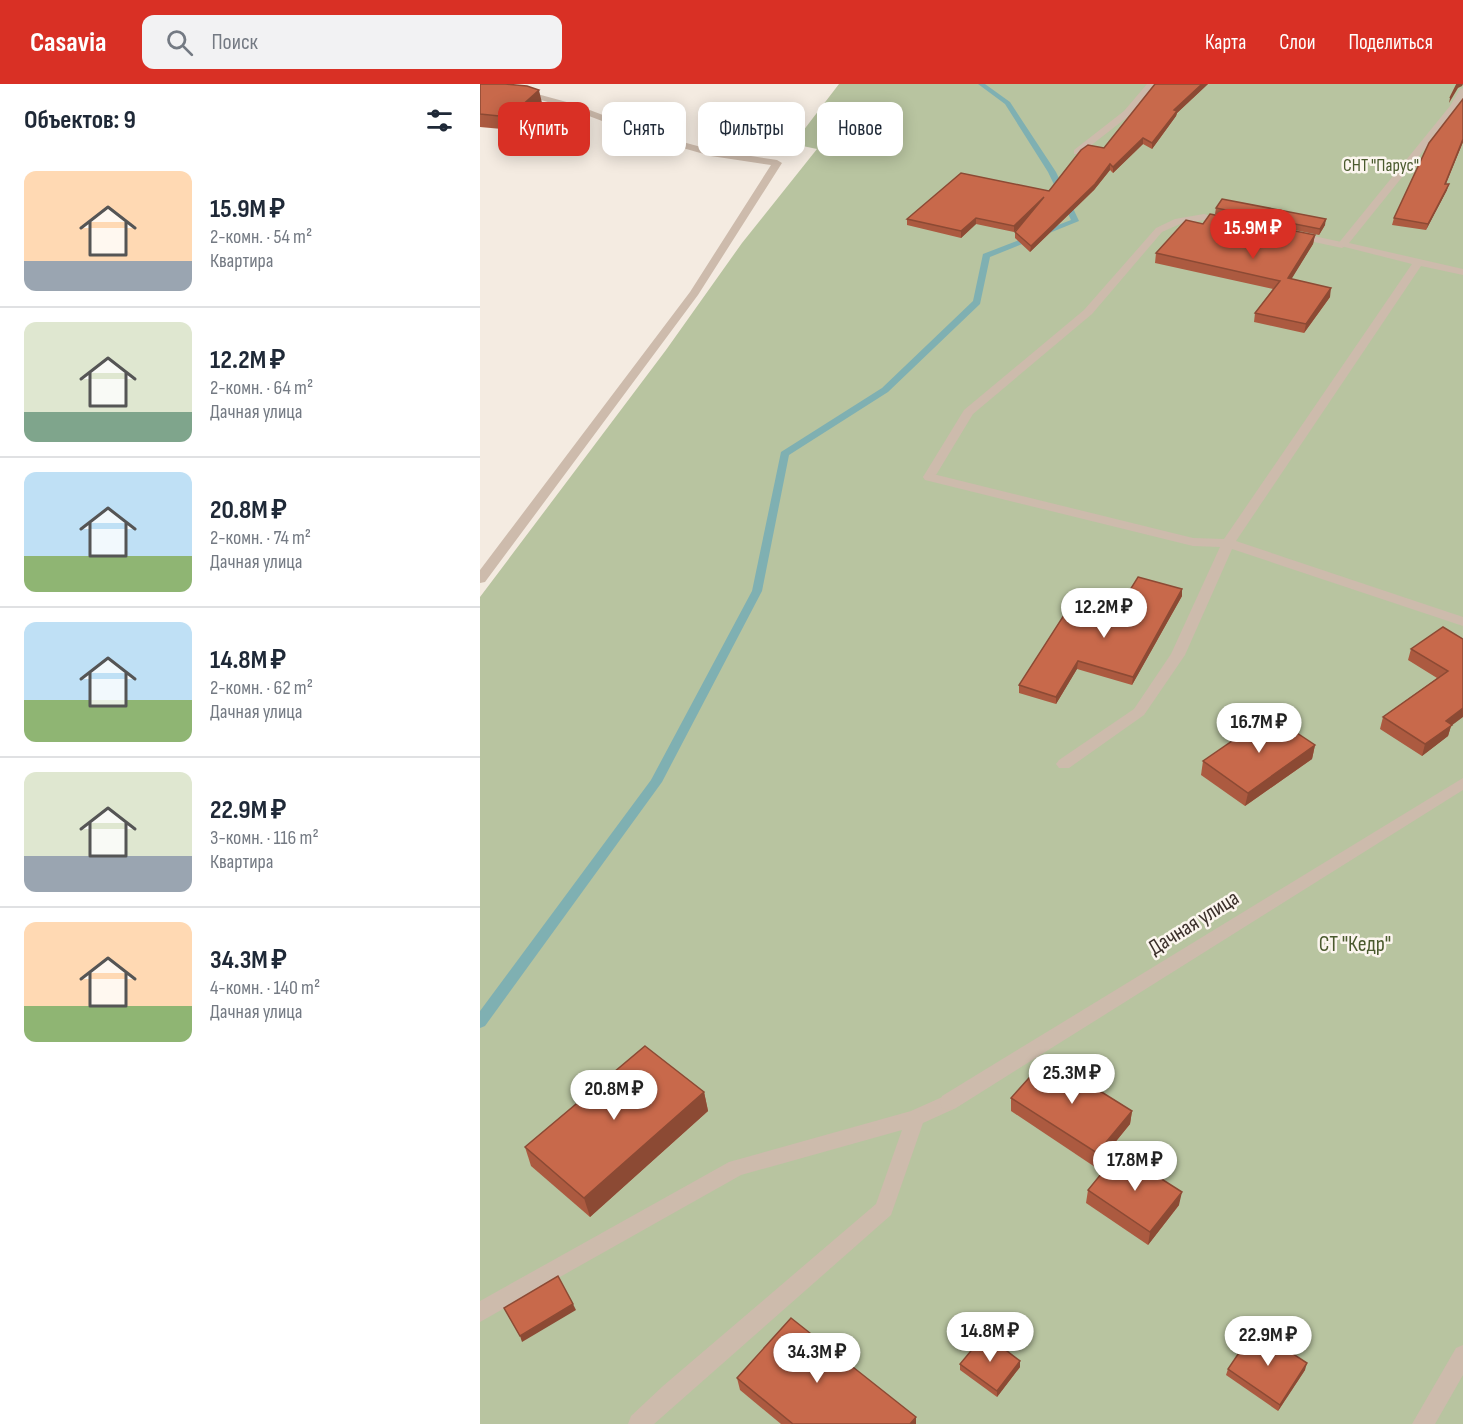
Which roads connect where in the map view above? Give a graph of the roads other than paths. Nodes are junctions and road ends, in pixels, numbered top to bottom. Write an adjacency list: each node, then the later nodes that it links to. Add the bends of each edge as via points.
1 (491, 84): 11 (street, via 711,153 777,163 694,293)
2 (1151, 84): 4 (street, via 1127,113)
3 (1463, 91): 7 (street)
4 (1077, 152)
5 (1239, 224): 10 (street, via 1204,217 1178,221 1158,230 1088,312 968,412 929,477 1193,542)
6 (1285, 233): 7 (street)
7 (1342, 245): 8 (street)
8 (1419, 262): 9 (street); 10 (street)
9 (1463, 272)
10 (1228, 543): 12 (street); 13 (street, via 1178,655 1139,712)
11 (480, 579)
12 (1463, 622)
13 (1064, 764)
14 (1463, 783): 15 (street, Дачная улица, via 949,1102)
15 (915, 1118): 16 (street, Дачная улица, via 736,1168); 18 (street, via 884,1209)
16 (480, 1312)
17 (1463, 1355): 19 (street)
18 (639, 1424)
19 (1423, 1424)

